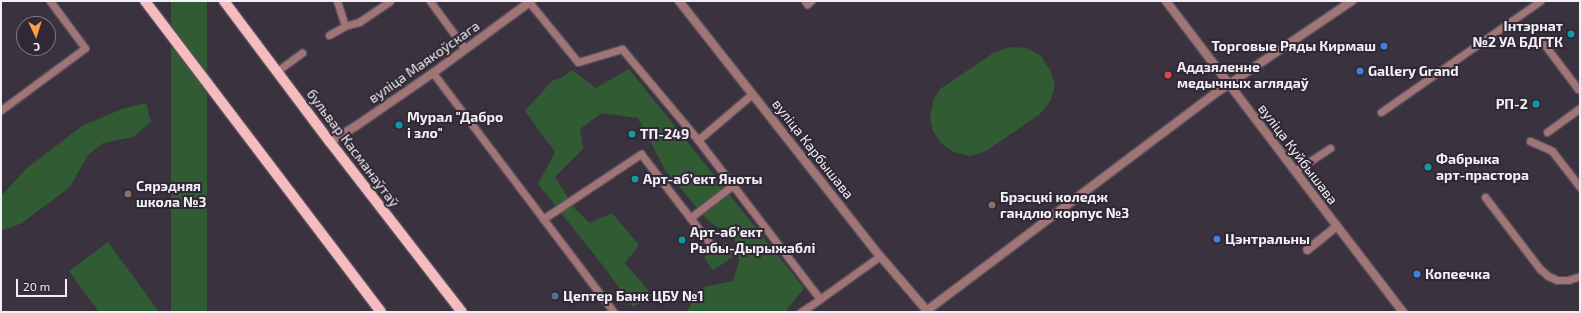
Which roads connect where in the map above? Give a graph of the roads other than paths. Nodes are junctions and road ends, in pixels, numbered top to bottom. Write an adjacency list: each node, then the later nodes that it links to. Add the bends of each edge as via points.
1 (50, 1): 25 (lane, via 85,48)
2 (145, 1): 44 (main road)
3 (224, 1): 19 (main road, бульвар Касманаўтаў)
4 (337, 1): 14 (lane)
5 (390, 1): 14 (lane, via 359,22)
6 (430, 1): 17 (lane)
7 (679, 1): 23 (street, вуліца Карбышава)
8 (805, 1): 9 (lane, via 807,4)
9 (811, 1)
10 (1166, 1): 21 (street, вуліца Куйбышава)
11 (1352, 1): 21 (street)
12 (1540, 1): 26 (lane)
13 (530, 2): 17 (street, вуліца Маякоўскага); 28 (lane, via 578,62 622,48)
14 (345, 26): 15 (lane)
15 (329, 34)
16 (1544, 44): 22 (lane, via 1578,89)
17 (465, 50): 20 (street, вуліца Маякоўскага)
18 (302, 54): 19 (lane)
19 (277, 72): 30 (main road, бульвар Касманаўтаў)
20 (434, 72): 30 (street, вуліца Маякоўскага); 37 (lane)
21 (1230, 84): 32 (street, вуліца Куйбышава); 48 (street)
22 (1580, 88)
23 (752, 94): 28 (lane); 41 (street, вуліца Карбышава)
24 (1580, 108): 27 (lane)
25 (1, 110)
26 (1381, 112)
27 (1547, 132)
28 (698, 140): 33 (lane)
29 (1530, 141): 34 (lane, via 1552,151)
30 (330, 142): 45 (main road, бульвар Касманаўтаў)
31 (1330, 148): 32 (lane)
32 (1295, 171): 38 (street, вуліца Куйбышава)
33 (733, 185): 36 (lane); 43 (lane)
34 (1580, 187)
35 (1485, 197): 42 (lane, via 1548,276 1557,280 1568,280)
36 (690, 218): 37 (lane, via 641,154); 39 (lane)
37 (543, 219): 46 (lane)
38 (1337, 226): 40 (street, вуліца Куйбышава); 49 (street, вуліца Куйбышава)
39 (711, 245)
40 (1307, 250)
41 (880, 256): 43 (lane); 48 (street, вуліца Карбышава)
42 (1580, 276)
43 (820, 299): 47 (lane)
44 (381, 312)
45 (462, 312)
46 (614, 312)
47 (801, 312)
48 (926, 312)
49 (1403, 312)

